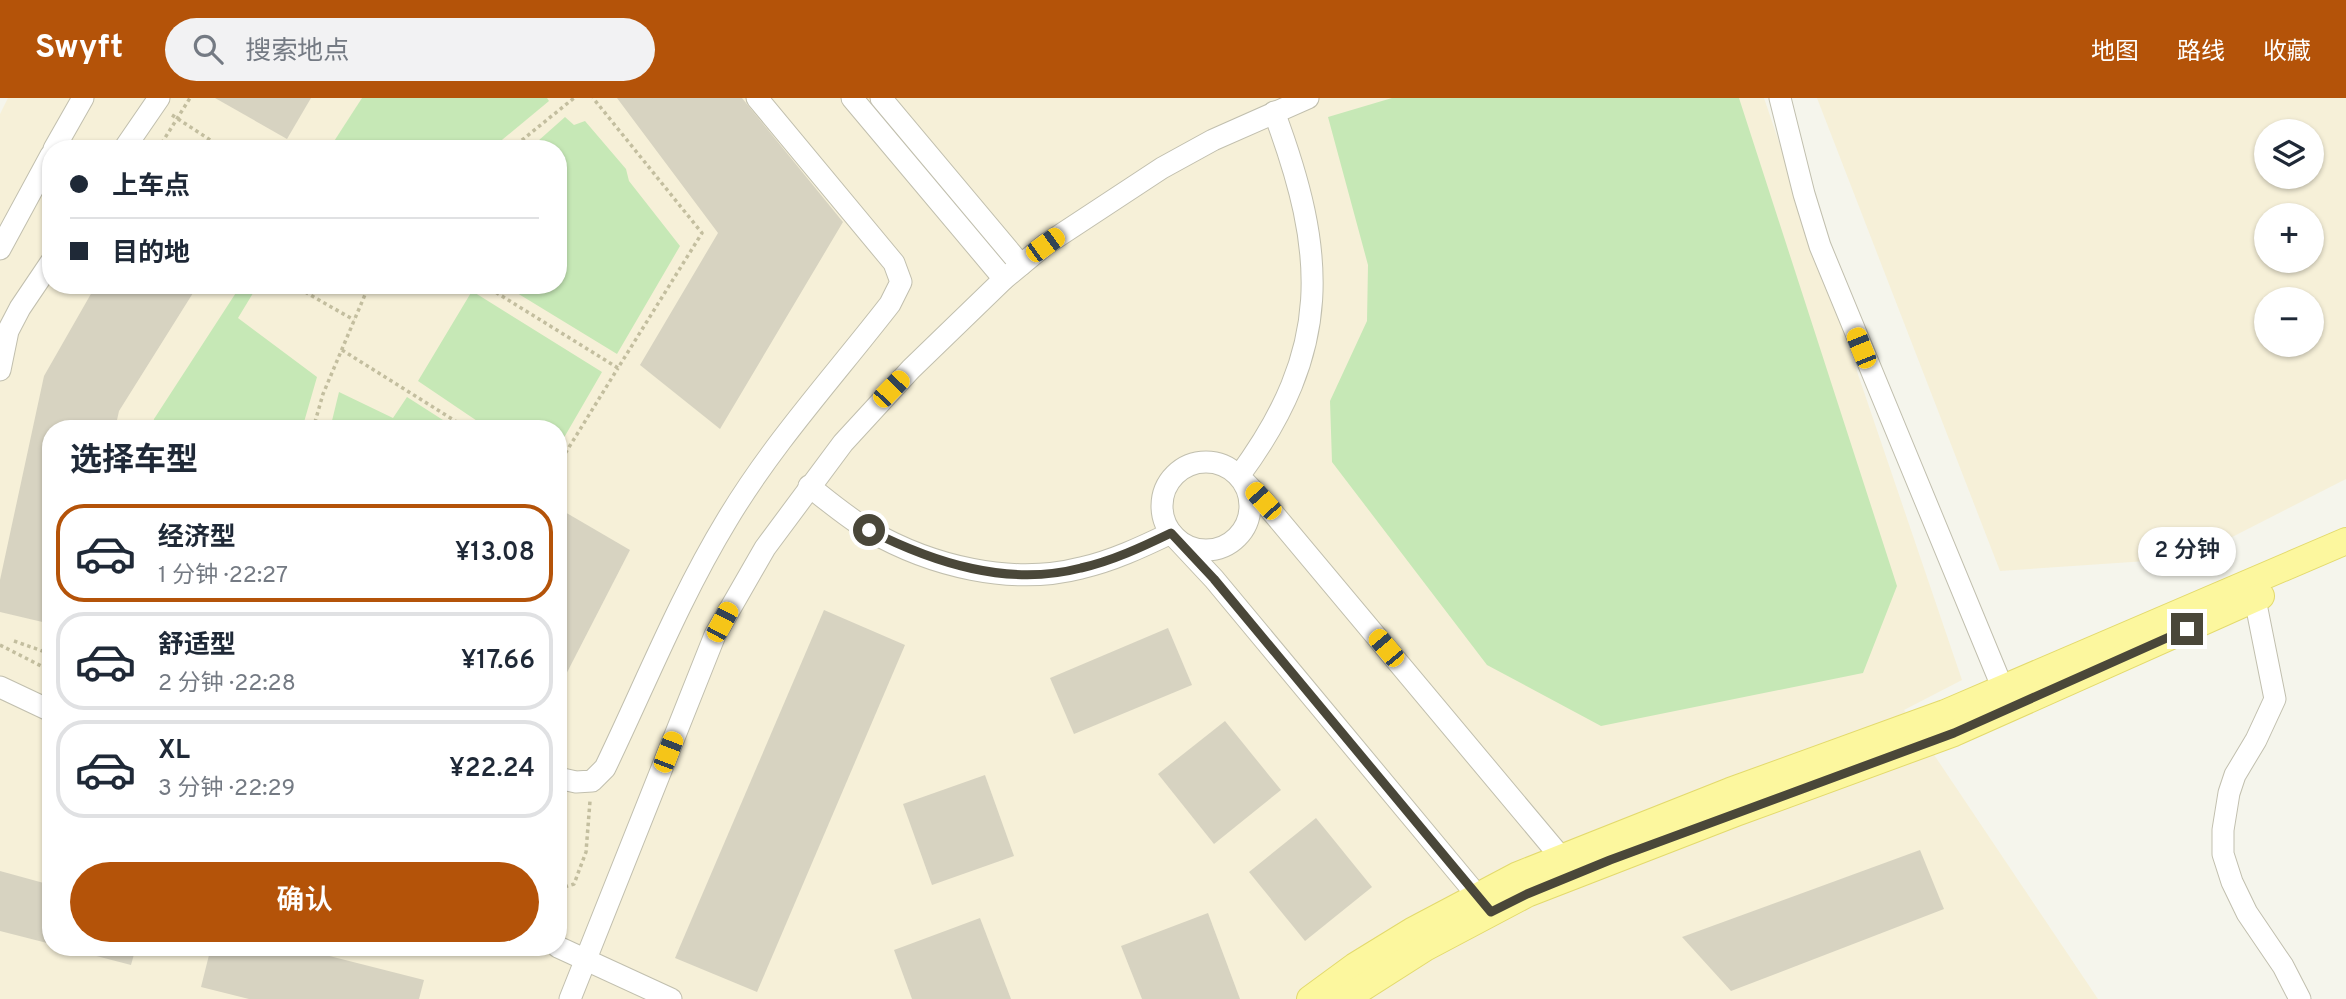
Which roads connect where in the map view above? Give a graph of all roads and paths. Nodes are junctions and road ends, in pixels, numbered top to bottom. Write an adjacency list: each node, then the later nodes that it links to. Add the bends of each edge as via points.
1 (83, 98): 13 (street)
2 (190, 98): 12 (path)
3 (574, 98): 17 (path)
4 (593, 98): 28 (path, via 702,233)
5 (757, 98): 47 (street, via 894,263 901,282 890,304 728,519 687,591 605,768)
6 (852, 98): 22 (street)
7 (881, 98): 20 (street)
8 (1308, 98): 11 (street)
9 (1780, 98): 44 (street, via 1820,246)
10 (157, 102): 12 (path); 14 (street)
11 (1274, 111): 20 (street, via 1162,167); 33 (street, via 1309,231 1311,315 1300,364 1283,408)
12 (177, 118): 15 (path); 16 (path)
13 (59, 140)
14 (130, 140)
15 (164, 140)
16 (211, 140)
17 (522, 140)
18 (42, 171): 19 (street)
19 (0, 248)
20 (1021, 265): 22 (street)
21 (42, 275): 29 (street, via 8,331)
22 (1004, 279): 34 (street, via 872,409)
23 (309, 294): 26 (path)
24 (367, 294): 26 (path)
25 (499, 294): 28 (path)
26 (354, 320): 27 (path)
27 (342, 349): 30 (path); 31 (path)
28 (618, 368): 32 (path)
29 (0, 370)
30 (316, 420)
31 (454, 420)
32 (567, 450)
33 (1239, 476): 35 (street, via 1215,463 1202,462 1177,472 1162,495 1164,522); 35 (street, via 1250,502 1244,529 1235,539 1223,547 1195,549); 48 (street)
34 (809, 486): 35 (street, via 869,530 900,546 928,558 1008,574 1080,569); 52 (street, via 765,548 715,635)
35 (1171, 533): 50 (street)
36 (2346, 541): 44 (main road)
37 (2346, 561): 38 (main road)
38 (2255, 599): 44 (main road); 57 (street, via 2275,699 2232,784 2223,854 2247,912)
39 (14, 641): 41 (path)
40 (0, 645): 42 (path)
41 (42, 651)
42 (42, 668)
43 (0, 687): 45 (street)
44 (2007, 698): 48 (main road, via 1954,733)
45 (42, 707)
46 (567, 780): 47 (street)
47 (592, 781): 49 (path, via 586,852 573,884)
48 (1568, 866): 50 (main road, via 1527,894)
49 (567, 886)
50 (1484, 903): 55 (main road, via 1401,938); 56 (main road)
51 (567, 951): 52 (street)
52 (586, 960): 53 (street); 54 (street)
53 (569, 999)
54 (671, 999)
55 (1310, 999)
56 (1345, 999)
57 (2300, 999)

